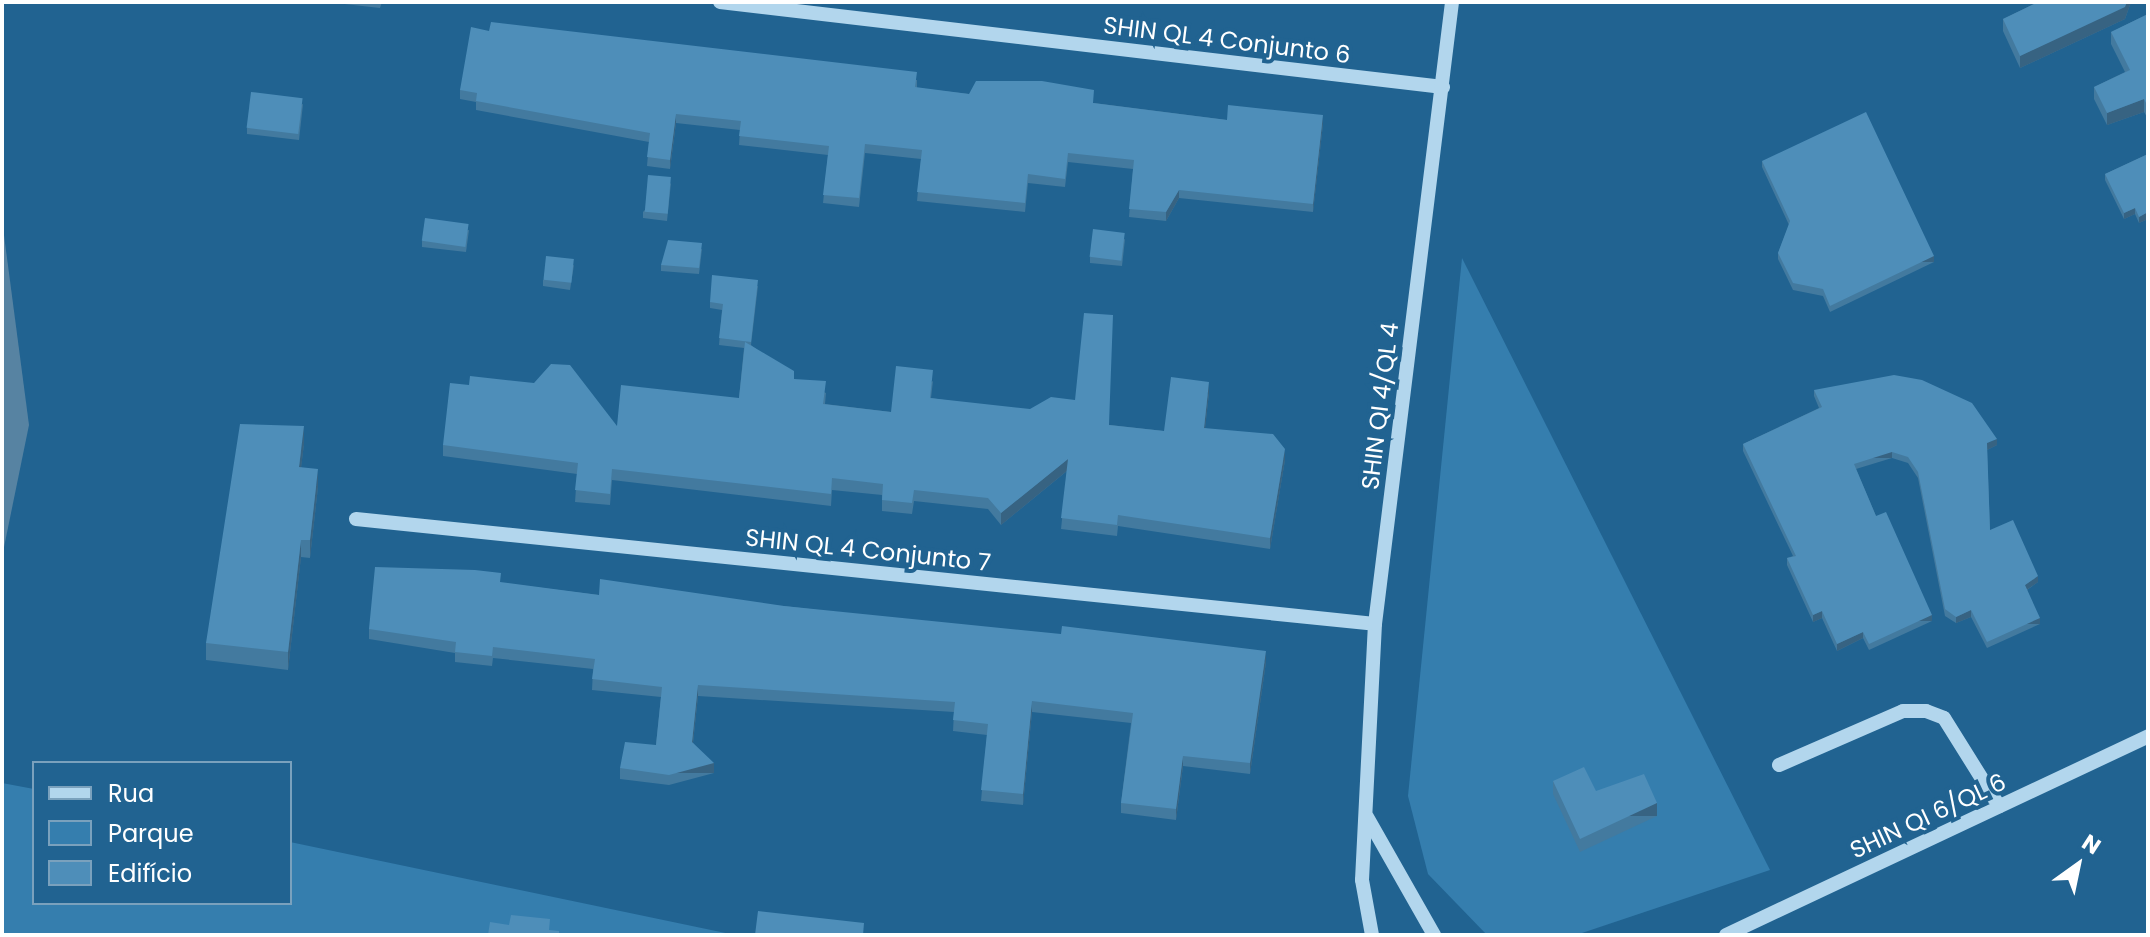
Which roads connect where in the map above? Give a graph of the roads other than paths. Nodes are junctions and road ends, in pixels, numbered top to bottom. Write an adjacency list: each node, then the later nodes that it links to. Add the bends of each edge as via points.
1 (720, 2): 3 (street, SHIN QL 4 Conjunto 6)
2 (1452, 2): 3 (street, SHIN QI 4/QL 4)
3 (1443, 87): 5 (street, SHIN QI 4/QL 4)
4 (356, 519): 5 (street, SHIN QL 4 Conjunto 7)
5 (1375, 624): 9 (street, SHIN QI 4/QL 4)
6 (2148, 736): 8 (street, SHIN QI 6/QL 6)
7 (1779, 765): 8 (street, via 1903,711 1926,711 1944,718)
8 (1999, 806): 12 (street, SHIN QI 6/QL 6)
9 (1367, 817): 10 (street, SHIN QI 4/QL 4, via 1362,880); 11 (street)
10 (1372, 935)
11 (1434, 935)
12 (1726, 935)

